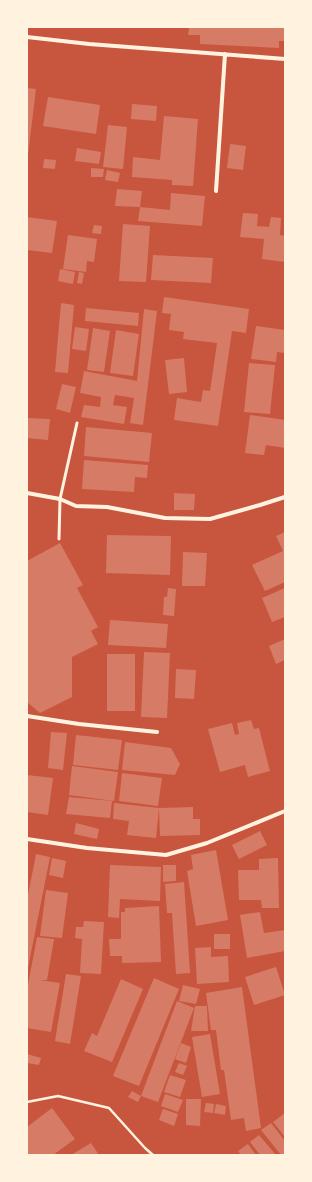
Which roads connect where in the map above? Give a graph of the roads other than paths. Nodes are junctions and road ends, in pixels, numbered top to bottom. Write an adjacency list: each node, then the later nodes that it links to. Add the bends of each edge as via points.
1 (27, 37): 2 (street)
2 (225, 54): 3 (street); 4 (street)
3 (285, 59)
4 (216, 191)
5 (77, 423): 8 (lane)
6 (27, 493): 8 (street)
7 (285, 497): 8 (street, via 210,519 164,518 107,507 76,506)
8 (60, 499): 9 (lane)
9 (59, 539)
10 (27, 716): 11 (street)
11 (157, 732)
12 (285, 811): 13 (street, via 207,843 166,855)
13 (27, 839)

